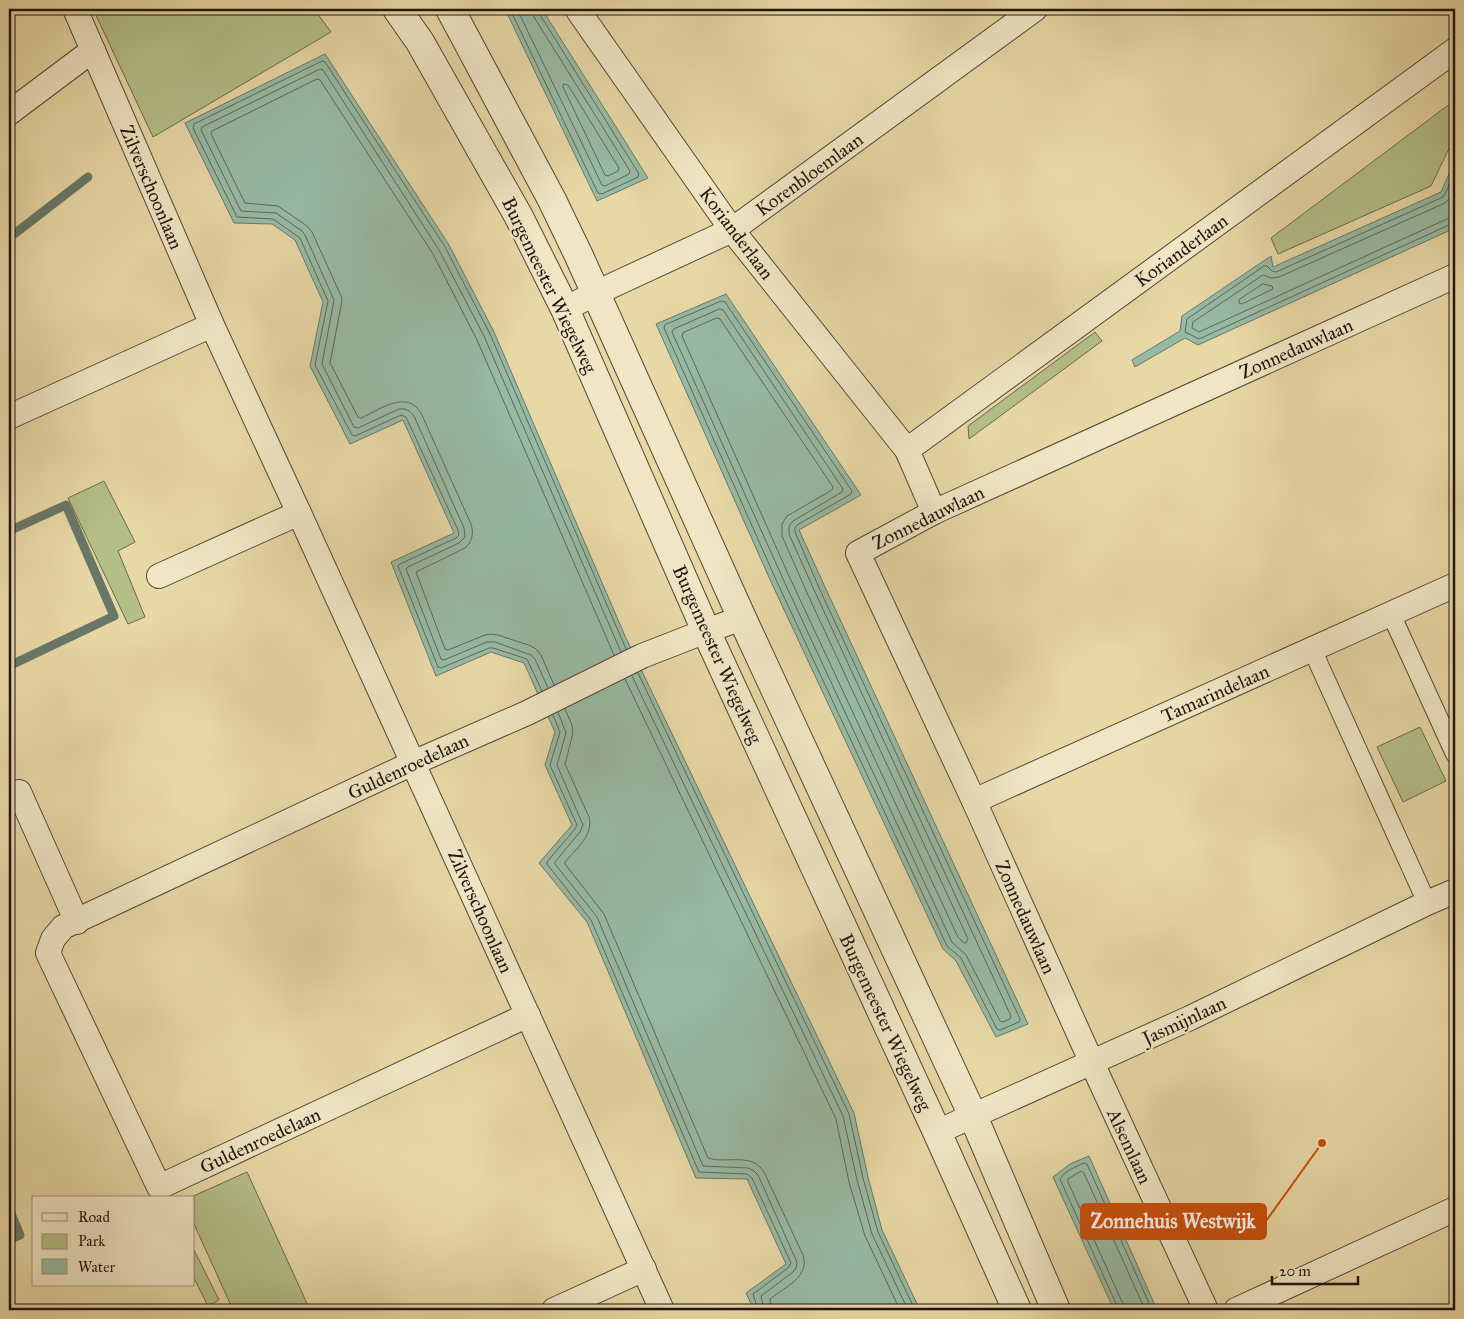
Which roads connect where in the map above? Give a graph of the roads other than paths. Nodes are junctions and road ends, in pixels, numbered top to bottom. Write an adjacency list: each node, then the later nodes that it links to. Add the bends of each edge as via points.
1 (75, 9): 7 (street, Zilverschoonlaan)
2 (397, 9): 6 (street, Burgemeester Wiegelweg)
3 (577, 9): 12 (street, Korianderlaan)
4 (1030, 10): 12 (street, Korenbloemlaan)
5 (453, 14): 6 (street); 10 (street, Burgemeester Wiegelweg)
6 (420, 42): 11 (street, Burgemeester Wiegelweg)
7 (93, 50): 9 (street); 16 (street, Zilverschoonlaan)
8 (1455, 50): 18 (street, Korianderlaan)
9 (9, 112)
10 (552, 200): 11 (street); 14 (street, Burgemeester Wiegelweg)
11 (519, 217): 15 (street, Burgemeester Wiegelweg)
12 (732, 230): 14 (street, Korenbloemlaan); 18 (street, Korianderlaan)
13 (1455, 276): 20 (street, Zonnedauwlaan)
14 (596, 293): 15 (street, Korenbloemlaan); 24 (street, Burgemeester Wiegelweg)
15 (565, 309): 25 (street, Burgemeester Wiegelweg)
16 (212, 324): 17 (street); 19 (street, Zilverschoonlaan)
17 (9, 417)
18 (907, 450): 20 (street, Korianderlaan)
19 (299, 512): 21 (street); 28 (street, Zilverschoonlaan)
20 (934, 512): 30 (street, Zonnedauwlaan, via 858,553)
21 (159, 576)
22 (1455, 584): 23 (street, Tamarindelaan)
23 (1391, 614): 26 (street, Tamarindelaan); 27 (street)
24 (742, 618): 25 (street, Guldenroedelaan); 36 (street, Burgemeester Wiegelweg)
25 (706, 631): 28 (street, Guldenroedelaan, via 642,656 526,713); 37 (street, Burgemeester Wiegelweg)
26 (1312, 649): 30 (street, Tamarindelaan); 32 (street)
27 (1455, 754)
28 (413, 763): 33 (street, Guldenroedelaan); 34 (street, Zilverschoonlaan)
29 (19, 792): 33 (street)
30 (974, 801): 35 (street, Zonnedauwlaan)
31 (1455, 891): 32 (street, Jasmijnlaan)
32 (1428, 903): 35 (street, Jasmijnlaan)
33 (77, 922): 34 (street, Guldenroedelaan, via 63,927 53,939 48,953 158,1187)
34 (528, 1015): 39 (street, Zilverschoonlaan)
35 (1092, 1063): 36 (street, Jasmijnlaan); 44 (street, Alsemlaan)
36 (973, 1116): 37 (street, Jasmijnlaan); 43 (street, Burgemeester Wiegelweg)
37 (937, 1132): 42 (street, Burgemeester Wiegelweg)
38 (1455, 1209): 45 (street)
39 (644, 1268): 40 (street); 41 (street, Zilverschoonlaan)
40 (554, 1310)
41 (662, 1310)
42 (1016, 1310)
43 (1056, 1310)
44 (1206, 1310)
45 (1236, 1310)

